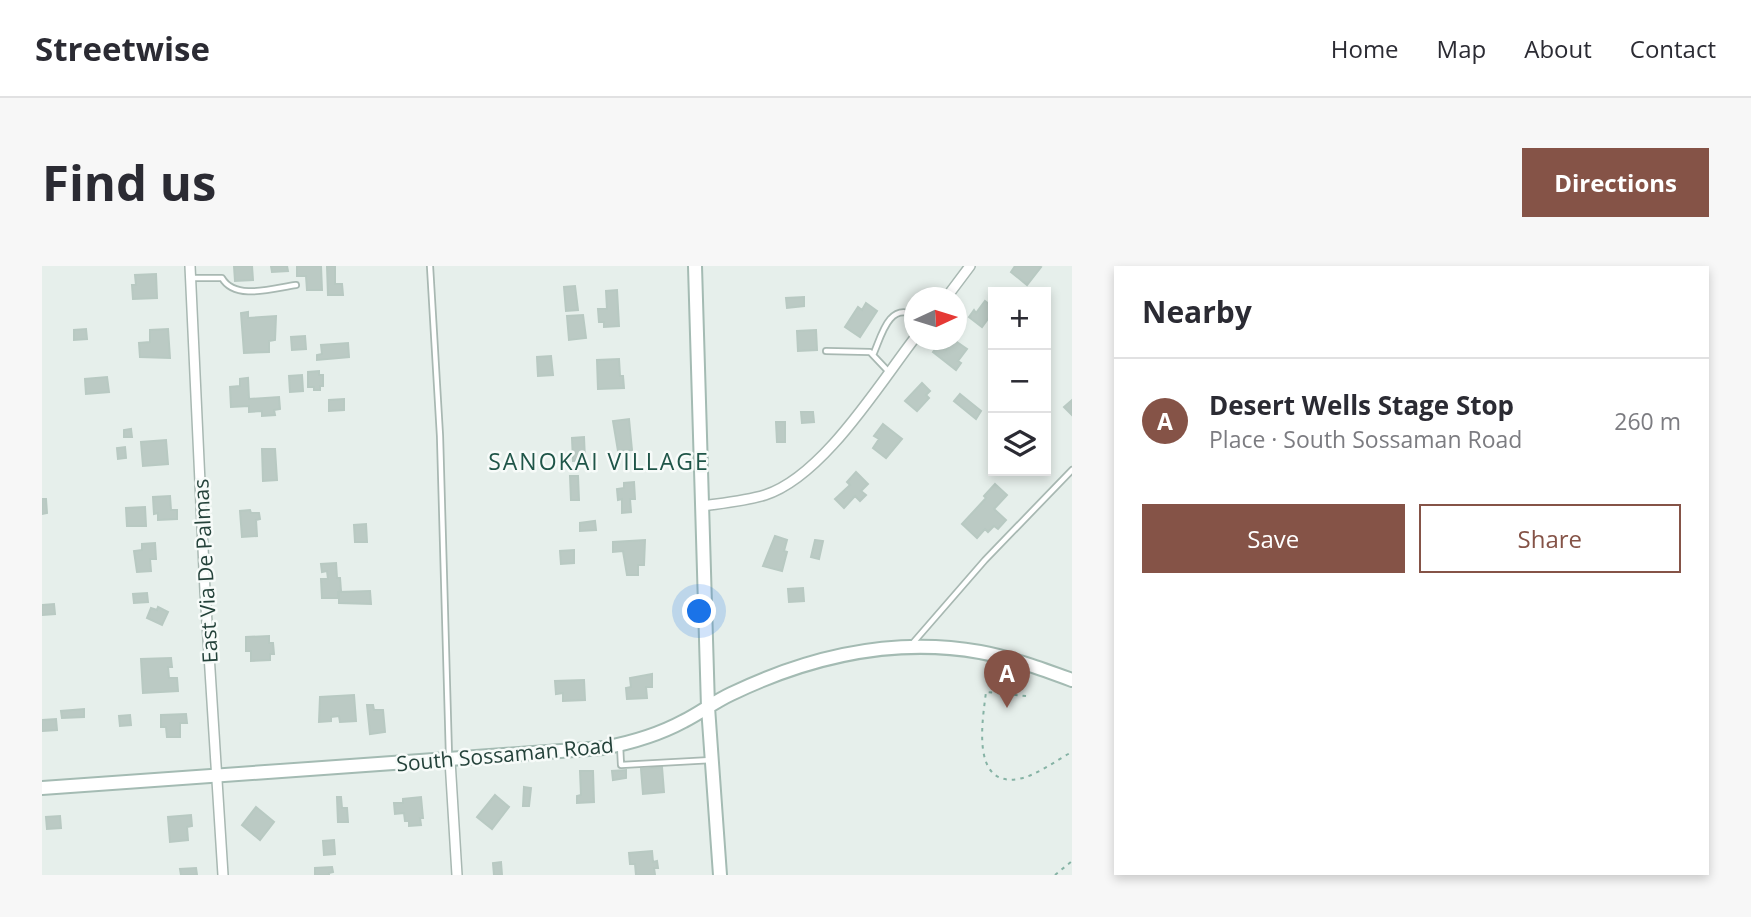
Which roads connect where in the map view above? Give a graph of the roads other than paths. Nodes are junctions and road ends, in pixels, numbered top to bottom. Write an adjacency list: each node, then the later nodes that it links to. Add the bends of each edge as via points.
1 (190, 266): 5 (street, East Via De Palmas)
2 (430, 266): 19 (lane)
3 (695, 266): 14 (main road)
4 (970, 266): 7 (street)
5 (191, 278): 6 (lane, via 222,278 226,286 239,291); 21 (street, East Via De Palmas)
6 (296, 285)
7 (954, 287)
8 (904, 312): 11 (lane, via 883,327)
9 (906, 350): 12 (street)
10 (826, 351): 11 (lane)
11 (873, 355): 12 (lane)
12 (889, 372): 14 (street, via 823,457 793,482 765,495)
13 (1072, 470): 15 (lane)
14 (702, 506): 17 (main road)
15 (909, 647): 16 (main road, South Sossaman Road, via 979,652); 17 (main road, South Sossaman Road, via 802,666)
16 (1072, 680)
17 (708, 707): 18 (main road, South Sossaman Road, via 683,722); 20 (main road)
18 (620, 744): 19 (main road, South Sossaman Road); 20 (lane, via 621,765)
19 (450, 760): 21 (main road, South Sossaman Road); 24 (street)
20 (712, 760): 25 (main road)
21 (215, 776): 22 (main road, South Sossaman Road); 23 (street, East Via De Palmas)
22 (42, 788)
23 (223, 875)
24 (457, 875)
25 (720, 875)

